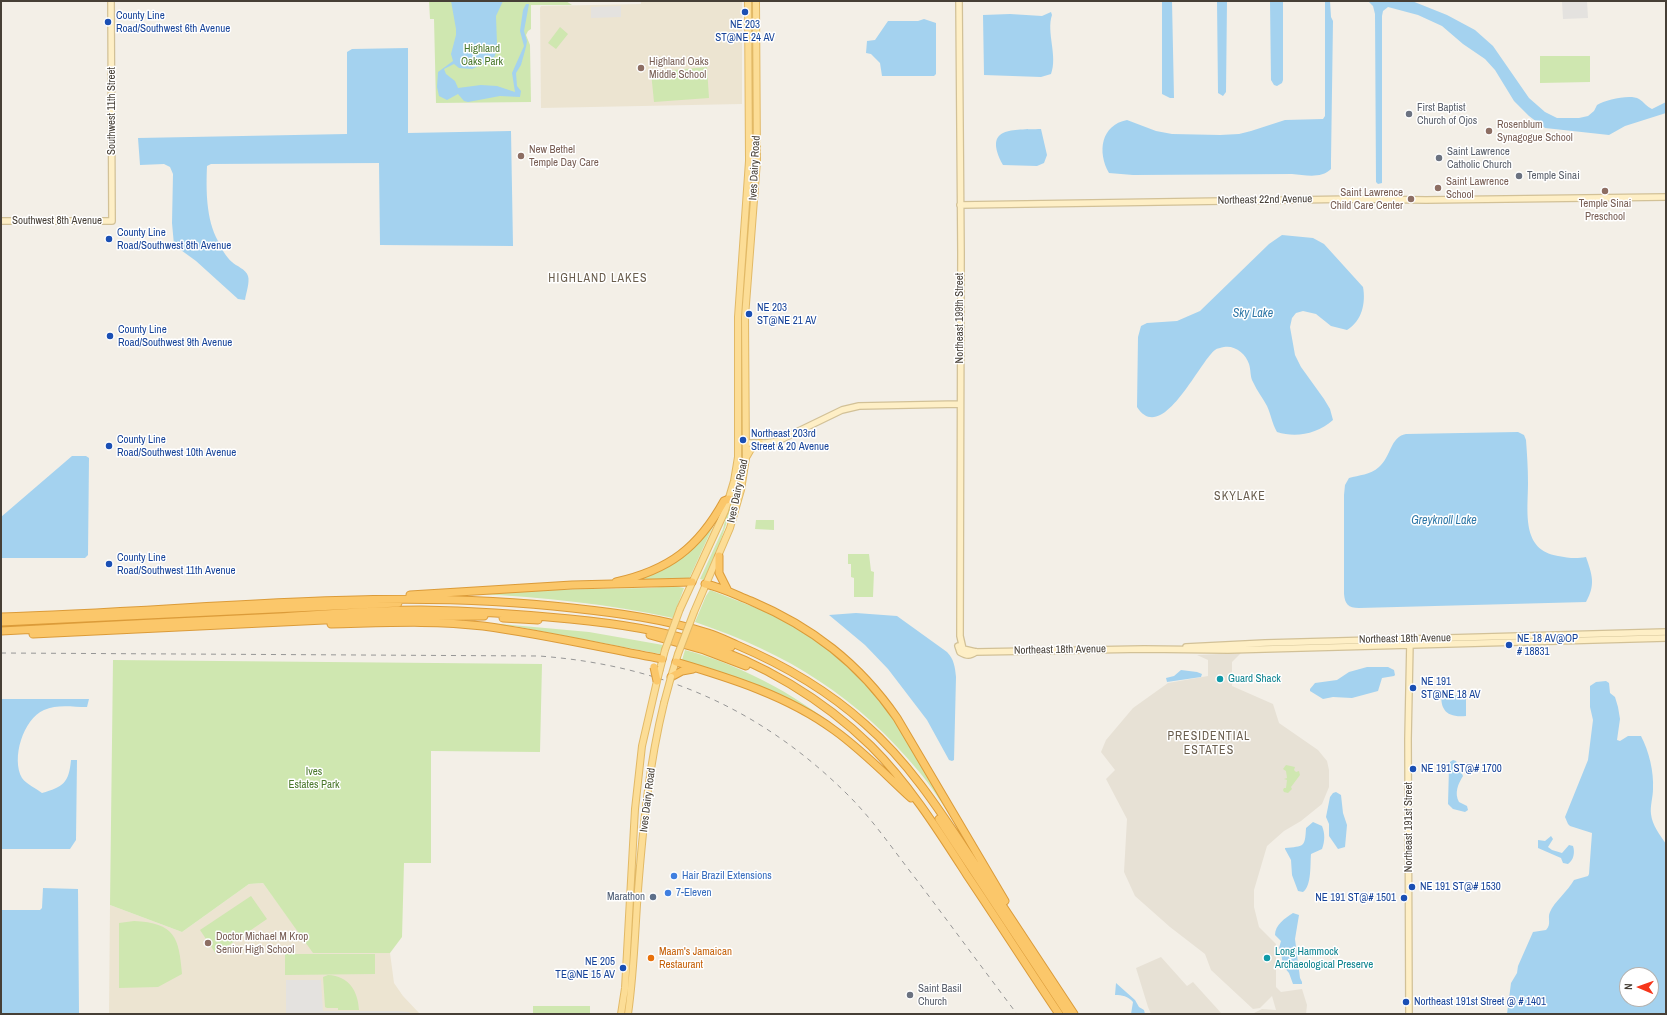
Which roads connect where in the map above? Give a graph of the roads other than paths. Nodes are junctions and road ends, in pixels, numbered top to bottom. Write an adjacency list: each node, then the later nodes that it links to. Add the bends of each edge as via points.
1 (111, 1): 8 (street, Southwest 11th Street)
2 (748, 1): 10 (main road, Ives Dairy Road, via 749,161 738,317)
3 (756, 1): 11 (main road, Ives Dairy Road, via 757,161 745,317)
4 (959, 1): 6 (street, Northeast 199th Street)
5 (1666, 197): 6 (street, Northeast 22nd Avenue, via 1426,200 1356,198)
6 (960, 205): 9 (street, Northeast 199th Street)
7 (1, 221): 8 (street, Southwest 8th Avenue)
8 (112, 221)
9 (960, 404): 12 (street, via 859,406 842,410 778,441); 27 (street, Northeast 199th Street)
10 (738, 443): 11 (main road); 14 (main road, Ives Dairy Road, via 735,475)
11 (746, 443): 12 (street); 13 (main road, Ives Dairy Road)
12 (760, 443): 13 (main road, via 751,449)
13 (746, 458): 15 (main road, Ives Dairy Road, via 734,516)
14 (729, 499): 16 (main road, Ives Dairy Road); 17 (highway, via 724,502 697,540 672,561 644,575)
15 (718, 556): 18 (main road, Ives Dairy Road); 19 (highway, via 719,573)
16 (692, 582): 17 (highway); 18 (main road); 31 (main road, Ives Dairy Road, bridge)
17 (606, 584): 20 (highway, via 449,592)
18 (705, 584): 19 (highway); 32 (main road, Ives Dairy Road, bridge)
19 (728, 591): 38 (highway, via 805,628 841,655 872,686 908,737 1015,916)
20 (376, 599): 21 (highway); 38 (highway, via 502,601 616,613 710,633 766,657 832,697 866,724 897,756 945,819)
21 (1, 617)
22 (301, 621): 26 (highway); 30 (highway, via 320,624 400,622 482,626); 37 (highway, via 486,616 597,626 646,634 704,650 752,668 825,712 858,739)
23 (1, 622): 43 (highway, via 404,603 471,604 586,613 658,625 741,650 778,668 819,693 883,747 910,777)
24 (1, 631): 42 (highway, via 417,610 464,611 591,621 696,642 730,654 772,673 815,700 870,744 910,790)
25 (1666, 632): 29 (street, Northeast 18th Avenue)
26 (1, 635)
27 (960, 636): 29 (street, Northeast 18th Avenue, via 963,649 976,652 1228,650)
28 (1666, 638): 29 (street, Northeast 18th Avenue)
29 (1410, 642): 45 (street, Northeast 191st Street)
30 (643, 656): 31 (highway); 33 (highway)
31 (662, 659): 32 (main road); 33 (main road, Ives Dairy Road)
32 (676, 662): 34 (highway); 35 (main road, Ives Dairy Road)
33 (657, 668): 36 (highway, bridge)
34 (696, 669): 35 (highway); 37 (highway, via 761,690 819,720 858,749)
35 (675, 674): 40 (main road, Ives Dairy Road, bridge, via 664,703 652,762)
36 (657, 681): 39 (main road, Ives Dairy Road, via 642,746 635,809 625,988)
37 (911, 798): 41 (highway)
38 (1021, 934): 44 (highway)
39 (621, 1014)
40 (628, 1014)
41 (1054, 1014)
42 (1059, 1014)
43 (1068, 1014)
44 (1074, 1014)
45 (1409, 1014)

